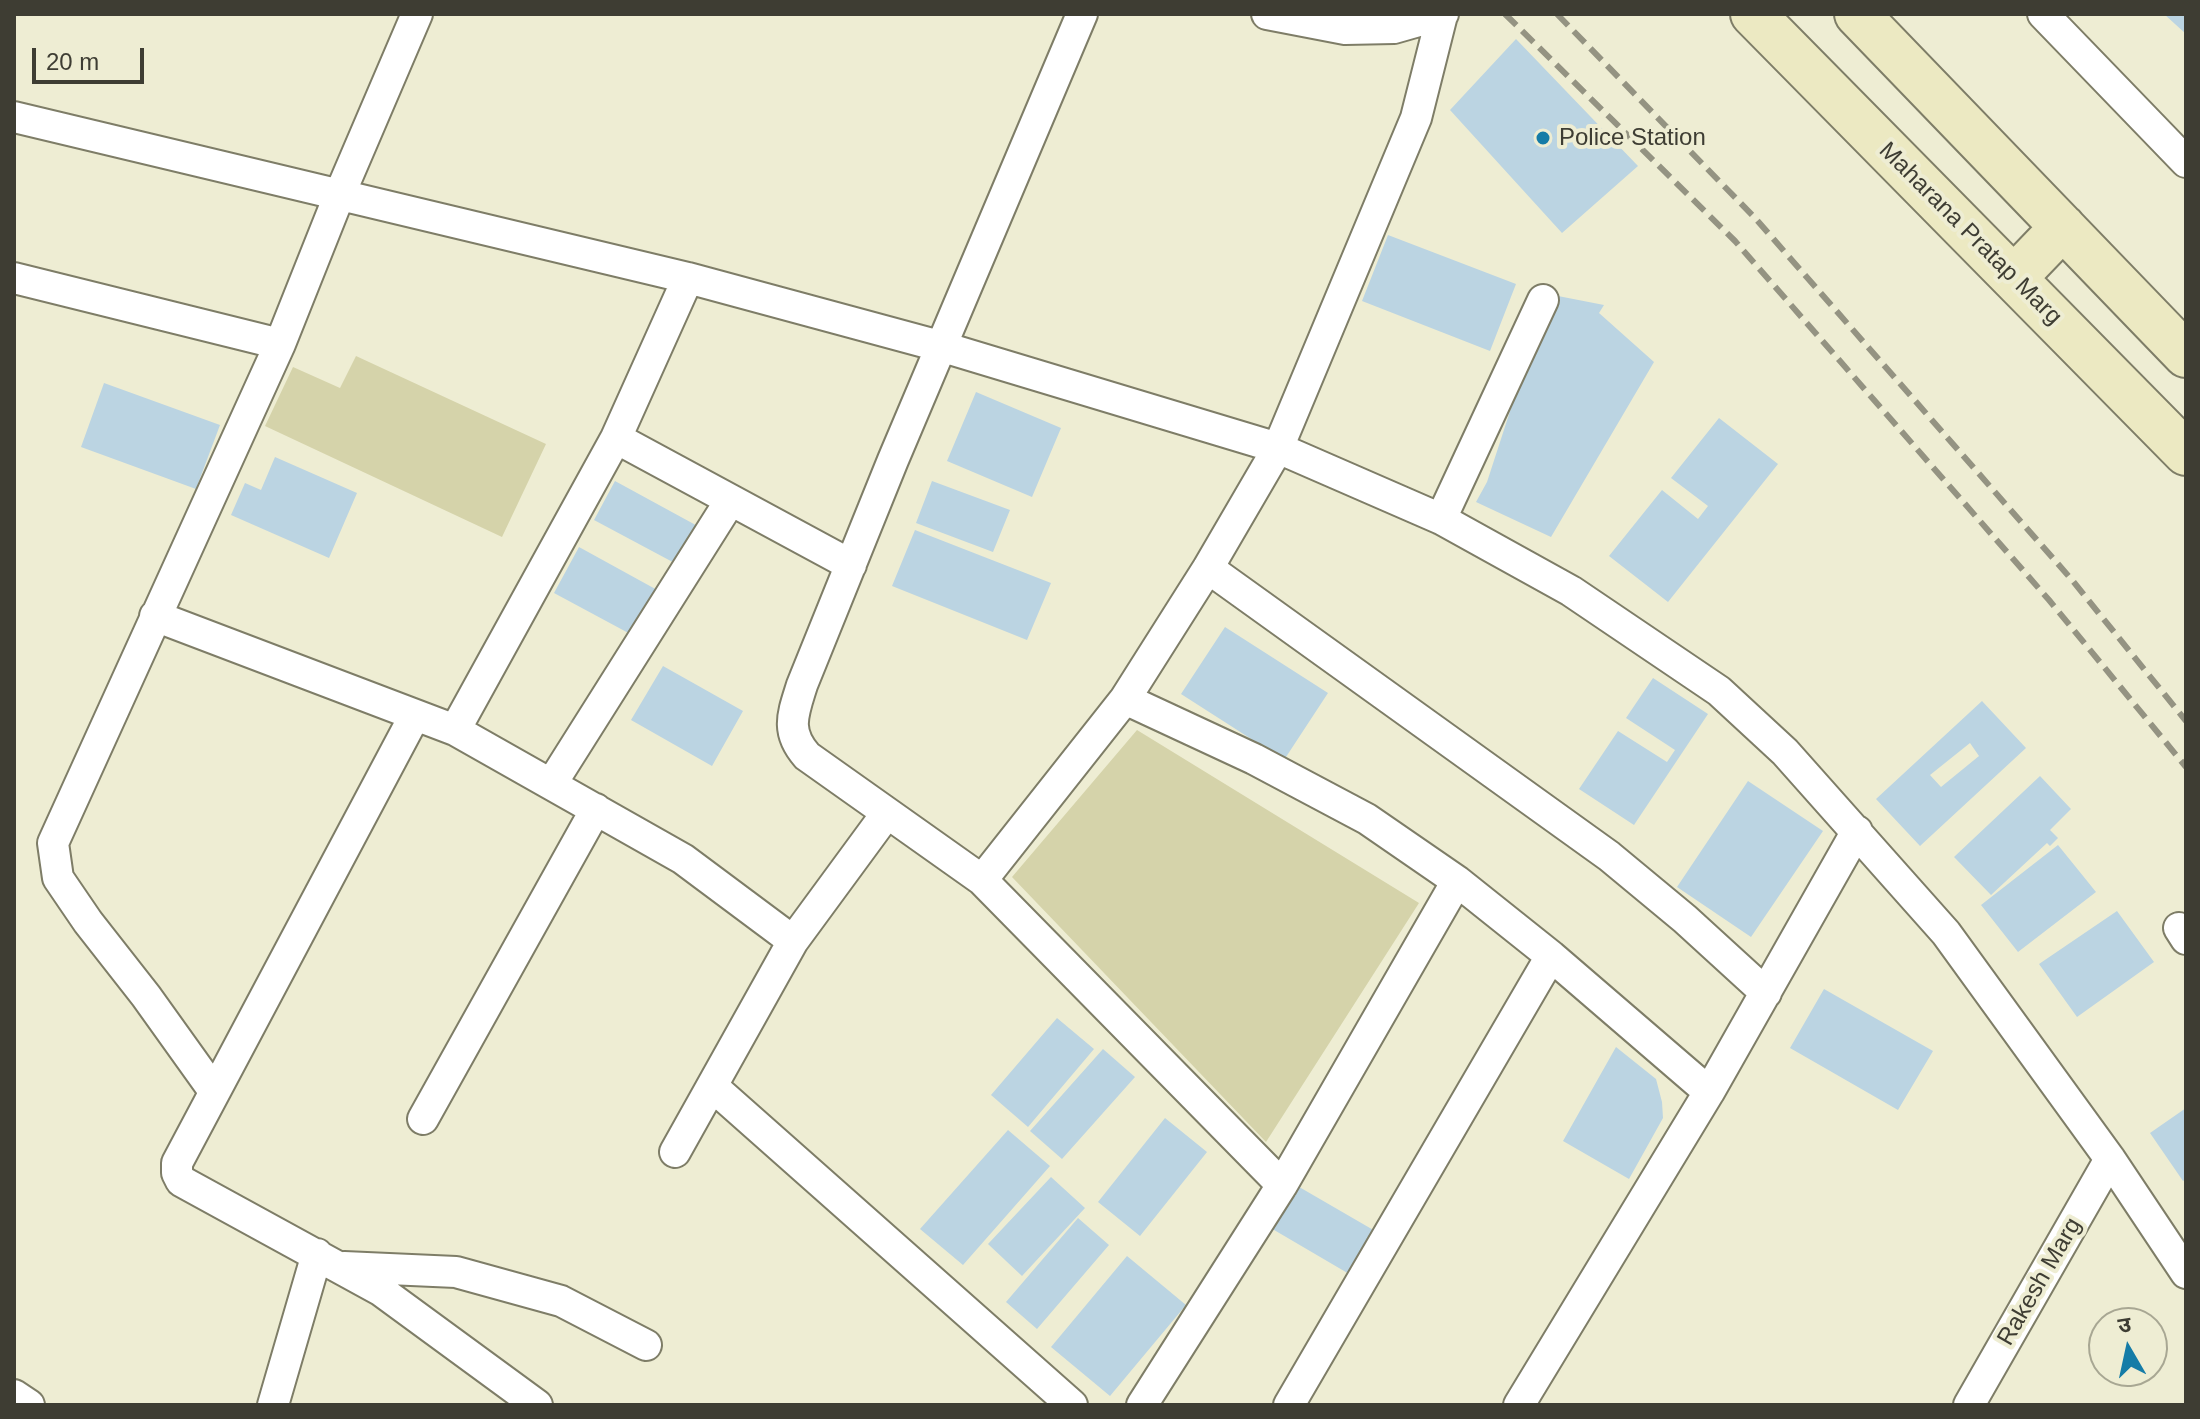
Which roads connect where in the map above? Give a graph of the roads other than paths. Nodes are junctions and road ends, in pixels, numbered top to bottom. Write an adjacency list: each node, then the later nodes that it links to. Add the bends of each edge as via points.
1 (417, 14): 10 (street)
2 (1082, 14): 17 (street)
3 (1267, 14): 4 (street, via 1345,29 1394,28)
4 (1443, 14): 20 (street, via 1416,118)
5 (1753, 14): 14 (main road, Maharana Pratap Marg)
6 (1857, 14): 11 (main road)
7 (2043, 14): 9 (street)
8 (14, 117): 10 (street)
9 (2186, 162)
10 (339, 196): 13 (street); 16 (street)
11 (2063, 227): 14 (main road); 18 (main road)
12 (14, 278): 16 (street)
13 (688, 278): 17 (street); 19 (street)
14 (2014, 278): 21 (main road, Maharana Pratap Marg)
15 (1543, 300): 23 (street)
16 (280, 344): 26 (street)
17 (943, 347): 20 (street); 24 (street)
18 (2186, 355)
19 (616, 438): 22 (street); 29 (street)
20 (1278, 448): 23 (street); 25 (street)
21 (2186, 453)
22 (730, 501): 24 (street); 30 (street)
23 (1441, 519): 33 (street, via 1571,591 1719,691 1785,752)
24 (851, 565): 32 (street, via 802,685 793,729 795,742 807,756)
25 (1208, 568): 27 (street); 38 (street, via 1609,856)
26 (155, 616): 28 (street); 40 (street, via 53,843 58,878)
27 (1125, 699): 34 (street); 35 (street, via 1367,819)
28 (415, 715): 29 (street); 40 (street)
29 (455, 730): 30 (street)
30 (552, 783): 31 (street)
31 (596, 809): 36 (street, via 683,859); 42 (street)
32 (887, 813): 34 (street); 36 (street)
33 (1857, 831): 38 (street); 44 (street, via 1946,933)
34 (982, 880): 45 (street)
35 (1457, 881): 37 (street); 45 (street)
36 (793, 941): 39 (street)
37 (1551, 956): 41 (street); 55 (street)
38 (1766, 993): 41 (street)
39 (712, 1086): 43 (street); 53 (street)
40 (214, 1091): 46 (street, via 177,1163 181,1181)
41 (1709, 1092): 56 (street)
42 (423, 1119)
43 (675, 1152)
44 (2110, 1159): 47 (street); 57 (street, Rakesh Marg)
45 (1282, 1185): 54 (street)
46 (327, 1260): 48 (street, via 456,1272 561,1301); 51 (street); 52 (street, via 380,1290)
47 (2186, 1273)
48 (646, 1345)
49 (14, 1395): 50 (street)
50 (29, 1405)
51 (273, 1405)
52 (537, 1405)
53 (1072, 1405)
54 (1142, 1405)
55 (1289, 1405)
56 (1519, 1405)
57 (1969, 1405)

